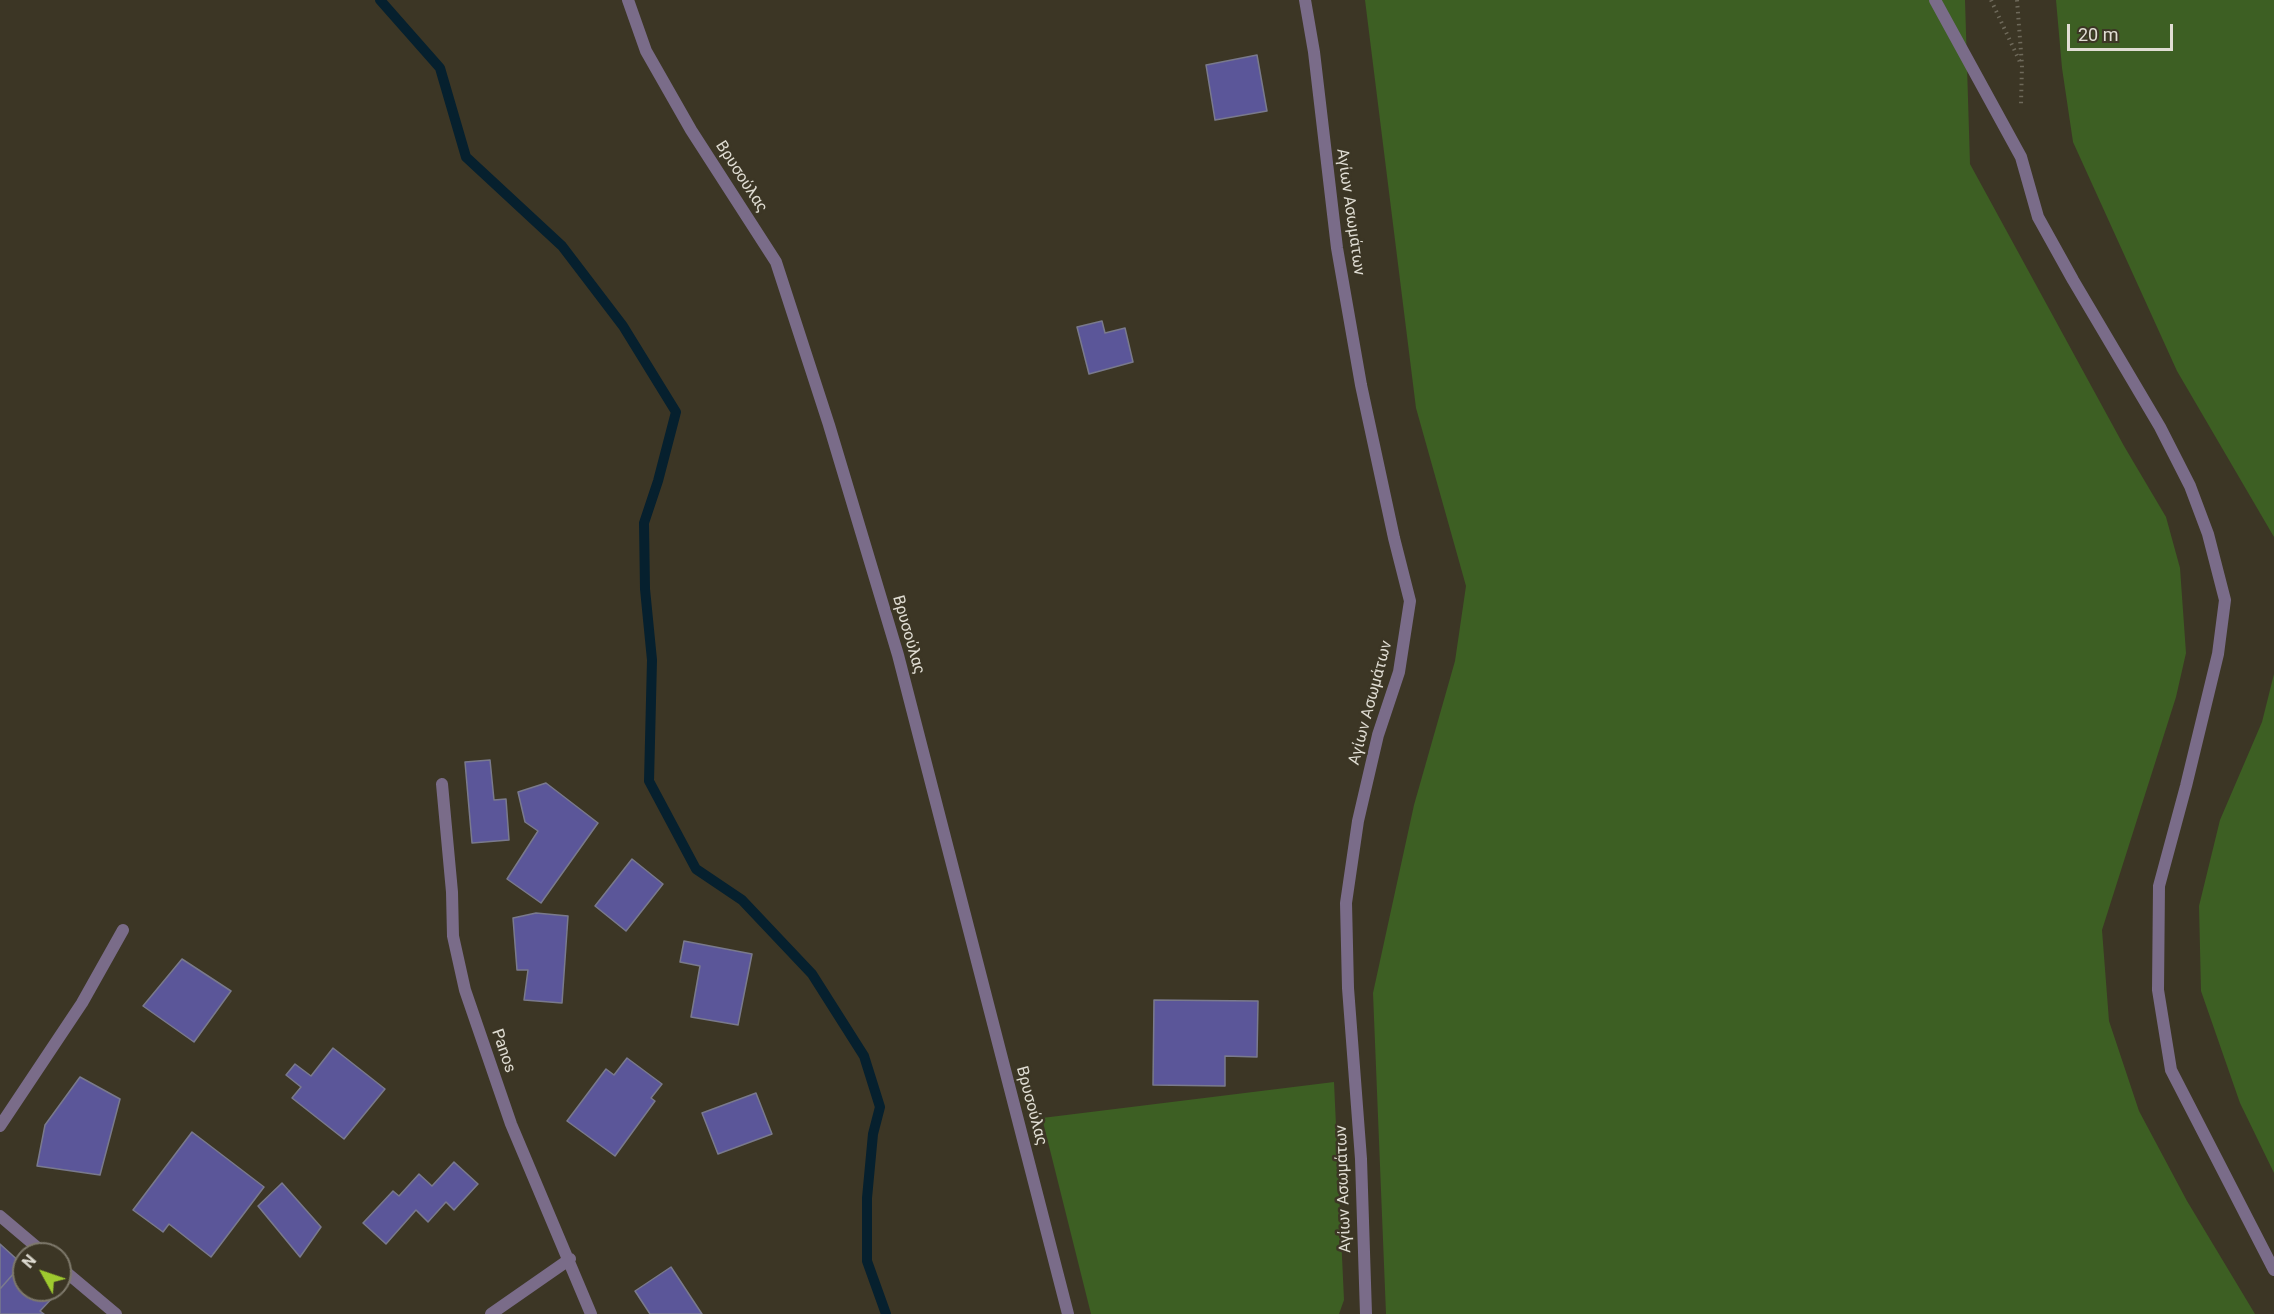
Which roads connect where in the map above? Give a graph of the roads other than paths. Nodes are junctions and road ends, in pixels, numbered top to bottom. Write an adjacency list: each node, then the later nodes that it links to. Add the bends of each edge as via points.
1 (628, 0): 15 (street, Βρυσούλας, via 646,51 691,130 776,262 898,655)
2 (1305, 0): 16 (street, Αγίων Ασωμάτων, via 1337,248 1359,374 1410,601 1400,672 1378,735 1358,822 1346,903)
3 (1935, 0): 10 (street, via 2021,157 2038,217 2160,427 2190,486 2208,534 2225,600 2218,654 2159,886 2158,990 2171,1070)
4 (442, 784): 9 (street, Panos, via 453,936 465,990 511,1124)
5 (123, 930): 6 (street, via 82,1002)
6 (0, 1126)
7 (0, 1216): 8 (street)
8 (31, 1242)
9 (570, 1259): 13 (street); 14 (street, Panos)
10 (2274, 1270)
11 (72, 1277): 12 (street)
12 (116, 1314)
13 (490, 1314)
14 (591, 1314)
15 (1068, 1314)
16 (1366, 1314)

